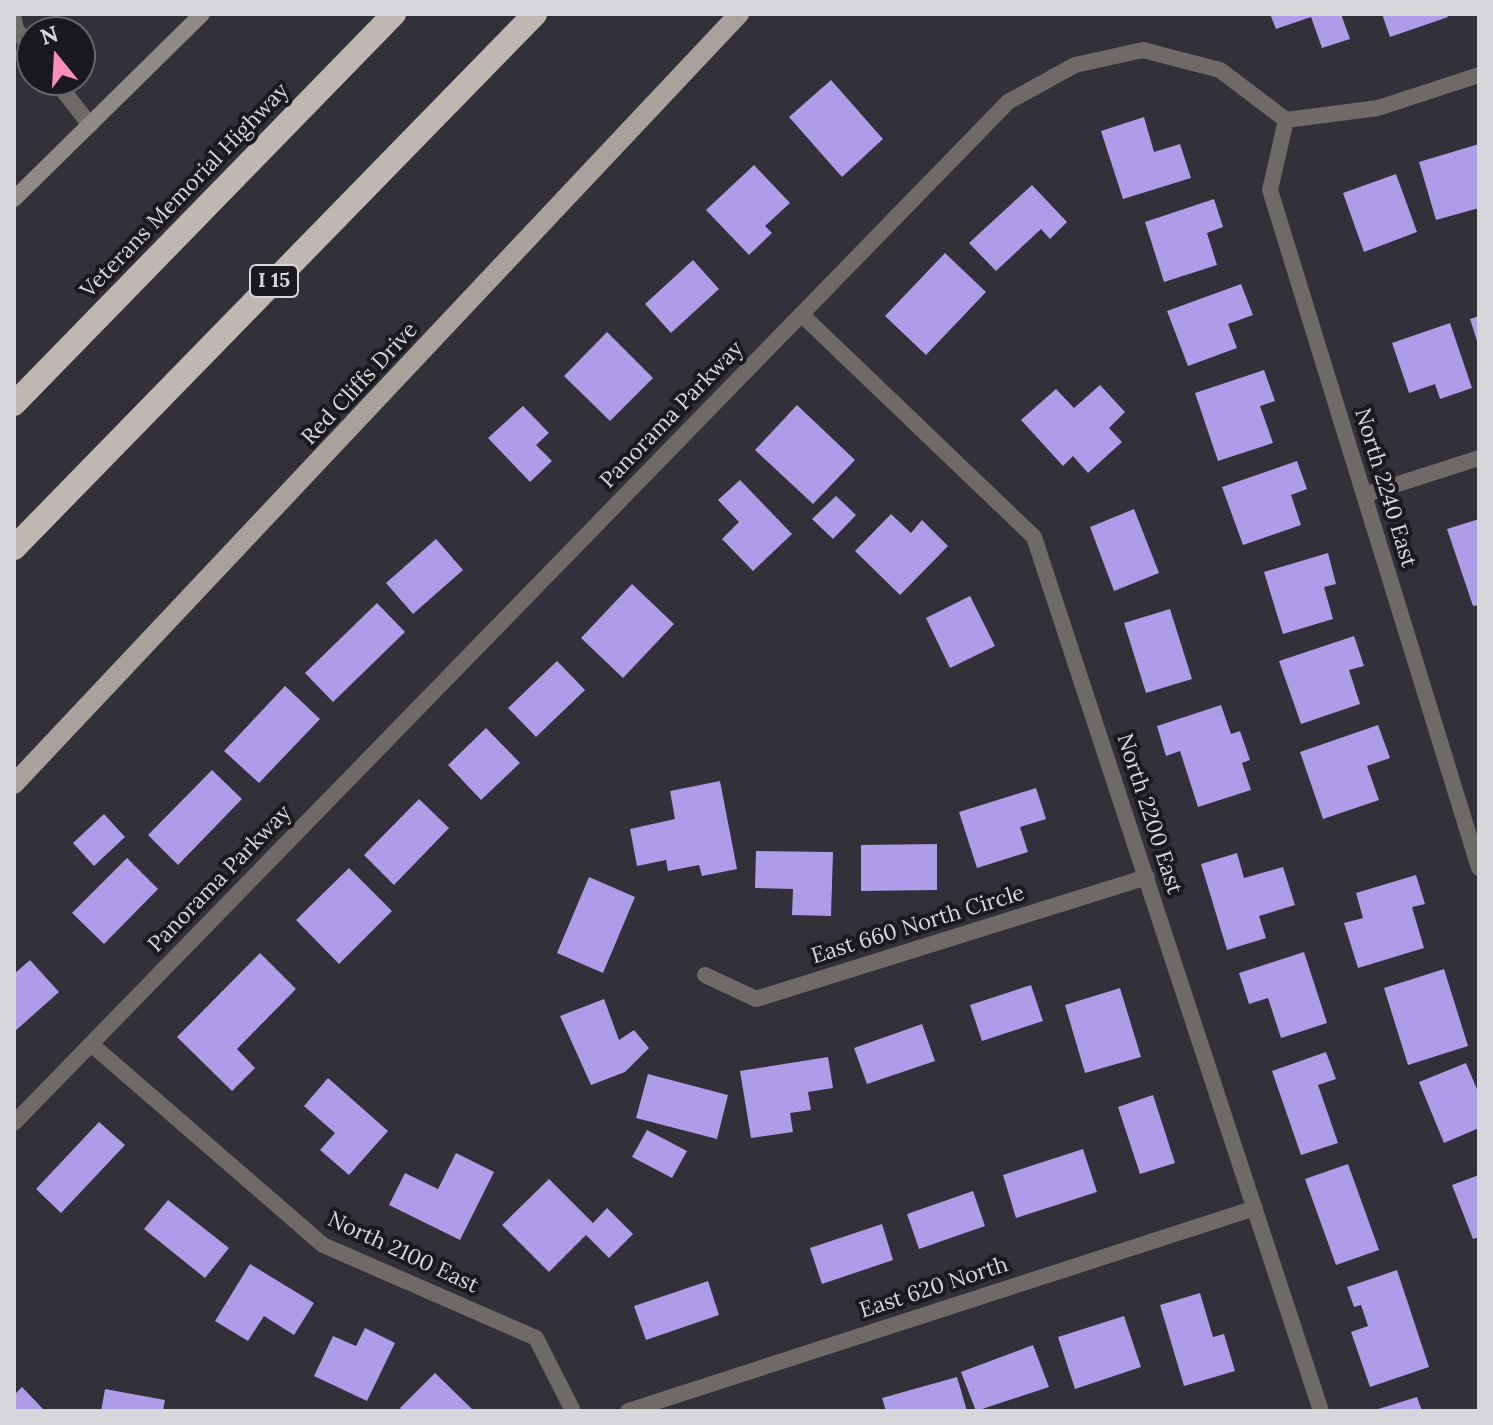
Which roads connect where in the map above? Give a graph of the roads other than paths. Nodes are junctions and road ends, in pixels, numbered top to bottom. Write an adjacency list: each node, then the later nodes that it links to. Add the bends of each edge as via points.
1 (202, 14): 8 (main road)
2 (394, 14): 11 (highway, Veterans Memorial Highway)
3 (535, 14): 14 (highway, I 15)
4 (739, 14): 15 (main road, Red Cliffs Drive)
5 (1479, 75): 7 (street, via 1378,108)
6 (67, 96): 8 (street)
7 (1286, 120): 10 (street, Panorama Parkway, via 1220,70 1180,57 1143,50 1075,65 1008,102); 13 (street, North 2240 East, via 1270,190)
8 (90, 125): 9 (main road)
9 (14, 199)
10 (801, 314): 18 (street, North 2200 East, via 1034,537); 20 (street, Panorama Parkway)
11 (14, 404)
12 (1479, 458): 13 (street)
13 (1364, 495): 16 (street, North 2240 East)
14 (14, 548)
15 (14, 784)
16 (1474, 833): 17 (street, North 2240 East)
17 (1479, 868)
18 (1147, 877): 19 (street, East 660 North Circle, via 756,999); 22 (street, North 2200 East)
19 (705, 975)
20 (91, 1044): 21 (street, Panorama Parkway); 23 (street, North 2100 East, via 323,1245 536,1338)
21 (14, 1123)
22 (1255, 1208): 24 (street, East 620 North); 25 (street, North 2200 East)
23 (573, 1411)
24 (628, 1411)
25 (1321, 1411)

